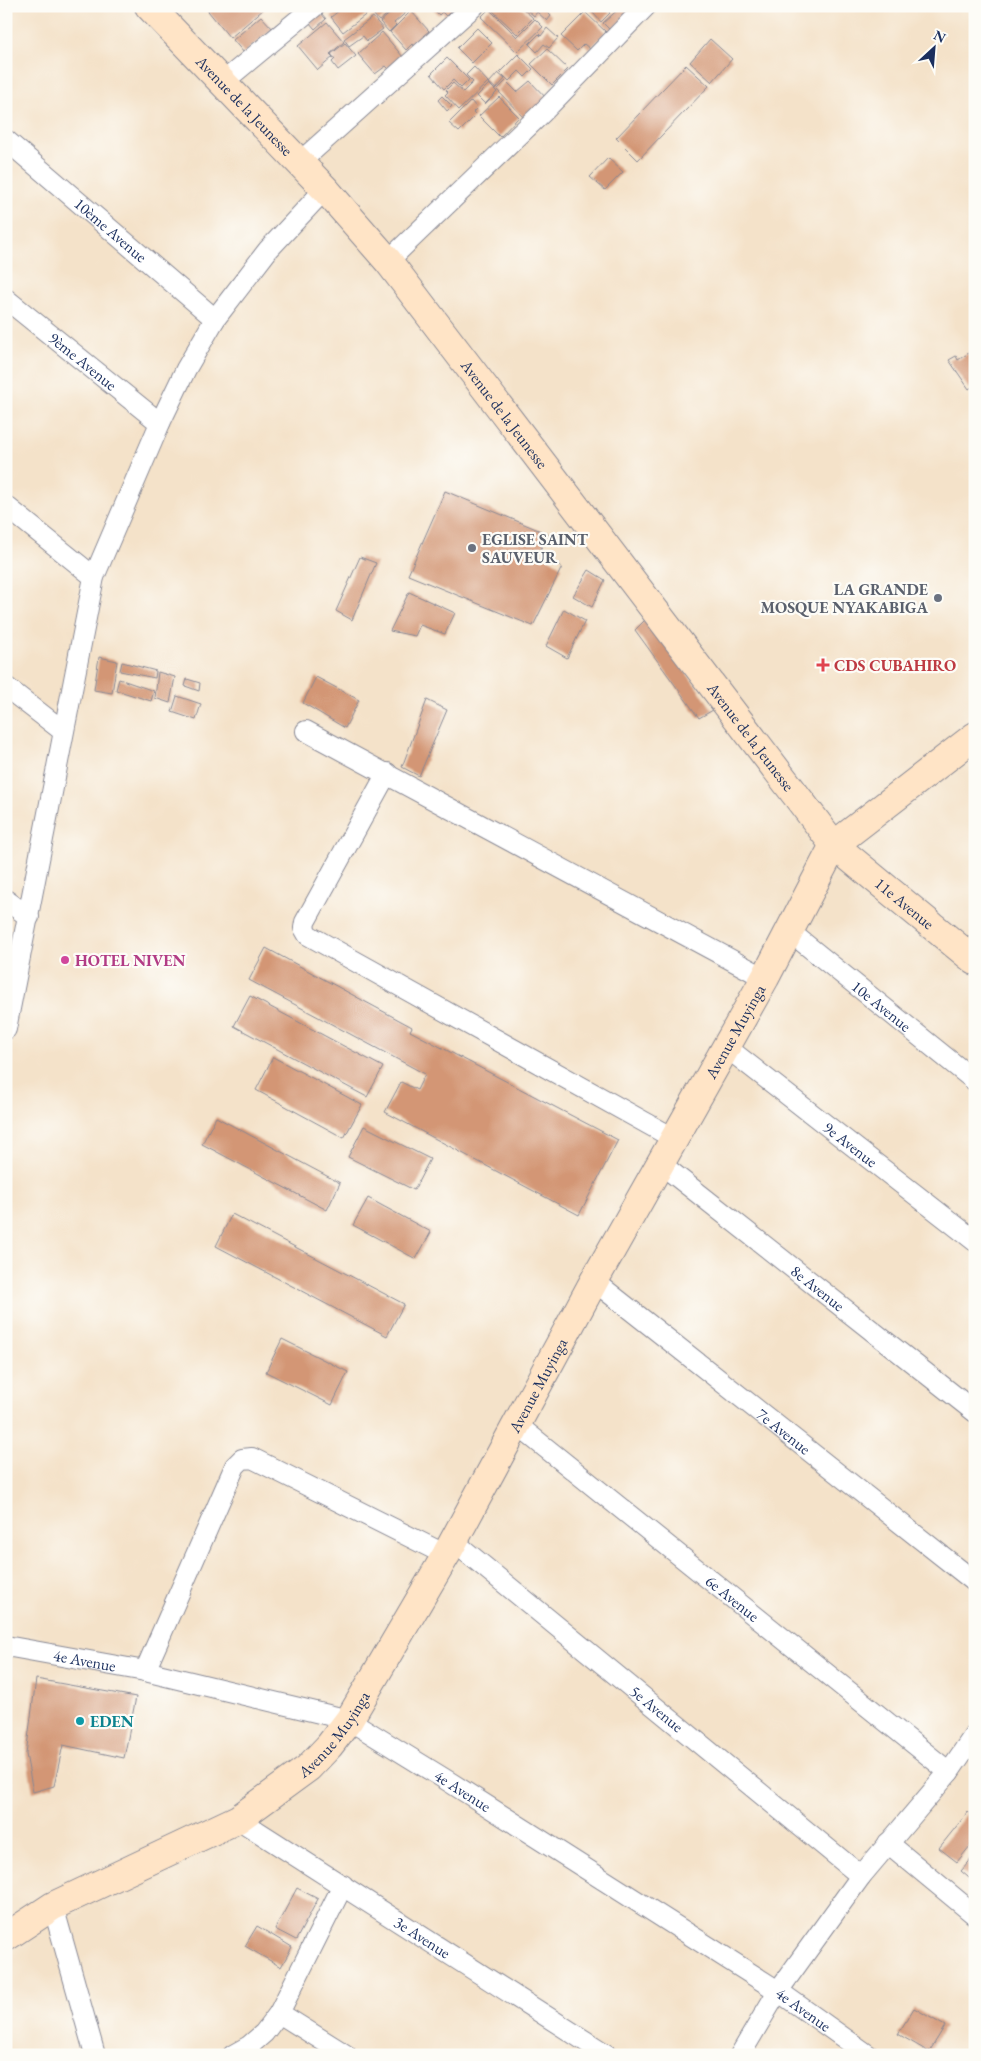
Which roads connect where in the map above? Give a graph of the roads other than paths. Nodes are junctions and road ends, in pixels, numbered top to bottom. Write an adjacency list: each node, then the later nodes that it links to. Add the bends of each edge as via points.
1 (149, 6): 5 (street, Avenue de la Jeunesse)
2 (314, 6): 5 (street)
3 (474, 6): 7 (street)
4 (646, 6): 9 (street, via 542,113)
5 (223, 82): 7 (street, Avenue de la Jeunesse)
6 (6, 140): 11 (street, 10ème Avenue)
7 (300, 162): 8 (street, Avenue de la Jeunesse)
8 (325, 189): 9 (street, Avenue de la Jeunesse); 11 (street, via 268,250)
9 (388, 261): 20 (street, Avenue de la Jeunesse)
10 (6, 298): 12 (street, 9ème Avenue)
11 (216, 318): 12 (street)
12 (160, 423): 14 (street)
13 (6, 506): 14 (street)
14 (94, 576): 16 (street)
15 (6, 687): 16 (street)
16 (63, 731): 22 (street)
17 (306, 731): 19 (street)
18 (975, 736): 20 (street, Avenue Muyinga)
19 (387, 773): 25 (street); 29 (street, via 305,922 308,935)
20 (834, 845): 23 (street, Avenue Muyinga); 24 (street, 11e Avenue)
21 (6, 900): 22 (street)
22 (29, 917): 26 (street)
23 (789, 930): 25 (street, Avenue Muyinga); 28 (street, 10e Avenue)
24 (975, 961)
25 (765, 978): 27 (street, Avenue Muyinga)
26 (6, 1029)
27 (726, 1047): 29 (street, Avenue Muyinga); 31 (street, 9e Avenue)
28 (975, 1081)
29 (675, 1139): 30 (street, Avenue Muyinga)
30 (661, 1164): 32 (street, Avenue Muyinga); 33 (street, 8e Avenue)
31 (975, 1241)
32 (594, 1281): 34 (street, Avenue Muyinga); 36 (street, 7e Avenue)
33 (975, 1412)
34 (516, 1424): 35 (street, Avenue Muyinga); 41 (street, 6e Avenue)
35 (450, 1548): 38 (street, 5e Avenue, via 252,1458 242,1459 235,1466); 39 (street, Avenue Muyinga); 44 (street, 5e Avenue)
36 (975, 1582)
37 (6, 1646): 38 (street, 4e Avenue)
38 (145, 1671): 39 (street, 4e Avenue)
39 (349, 1720): 42 (street, Avenue Muyinga, via 308,1768); 49 (street, 4e Avenue)
40 (975, 1734): 41 (street)
41 (949, 1772): 43 (street)
42 (238, 1819): 45 (street, 3e Avenue); 46 (street, Avenue Muyinga)
43 (888, 1843): 44 (street); 47 (street)
44 (861, 1876): 49 (street)
45 (343, 1885): 50 (street); 54 (street, 3e Avenue)
46 (53, 1906): 48 (street, Avenue Muyinga); 51 (street)
47 (975, 1915)
48 (6, 1937)
49 (778, 1991): 55 (street); 56 (street, 4e Avenue)
50 (279, 2013): 52 (street, via 264,2033); 53 (street)
51 (95, 2055)
52 (233, 2055)
53 (346, 2055)
54 (607, 2055)
55 (740, 2055)
56 (868, 2055)

